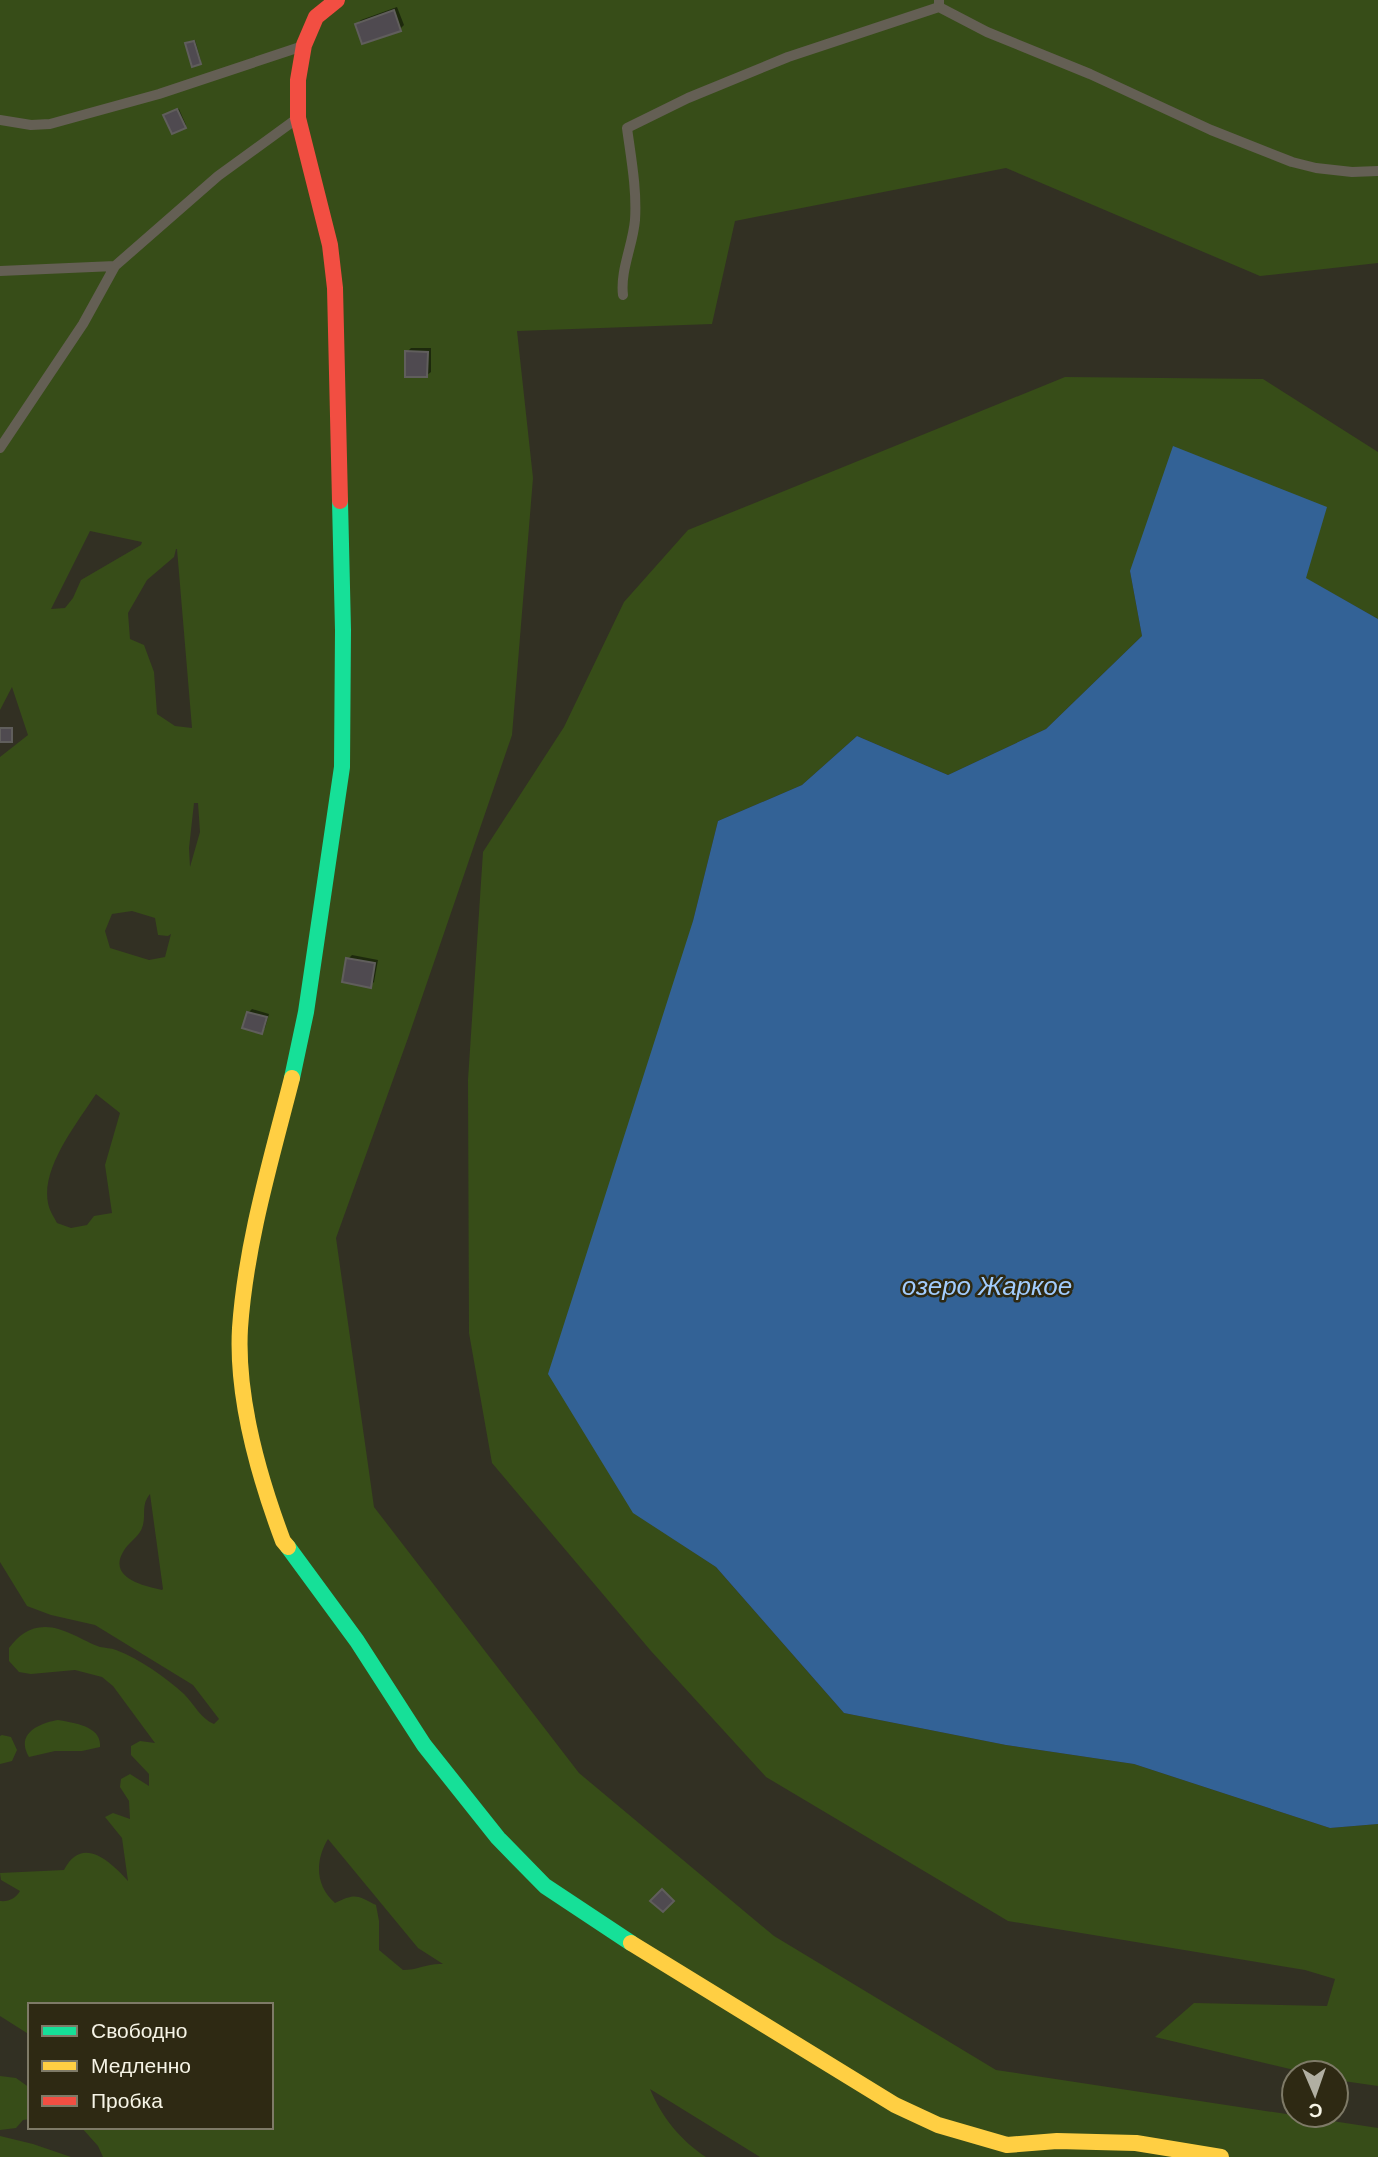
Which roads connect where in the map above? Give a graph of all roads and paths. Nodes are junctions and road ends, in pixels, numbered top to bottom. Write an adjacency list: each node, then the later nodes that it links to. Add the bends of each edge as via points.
1 (337, 0): 3 (street, via 316,17)
2 (939, 4): 6 (lane, via 987,32 1292,162 1352,172); 9 (lane, via 788,57 627,128 635,222)
3 (304, 46): 4 (street); 5 (lane, via 50,124)
4 (298, 118): 7 (lane, via 218,176); 11 (street, via 330,245 335,288 342,767 306,1012 251,1241 240,1330 244,1404 266,1495 283,1541 357,1641 424,1745 498,1838 545,1886 662,1964 895,2105 938,2125 1007,2145 1136,2143)
5 (0, 120)
6 (1378, 171)
7 (115, 266): 8 (lane); 10 (lane, via 83,324)
8 (0, 271)
9 (623, 295)
10 (2, 443)
11 (1221, 2157)

